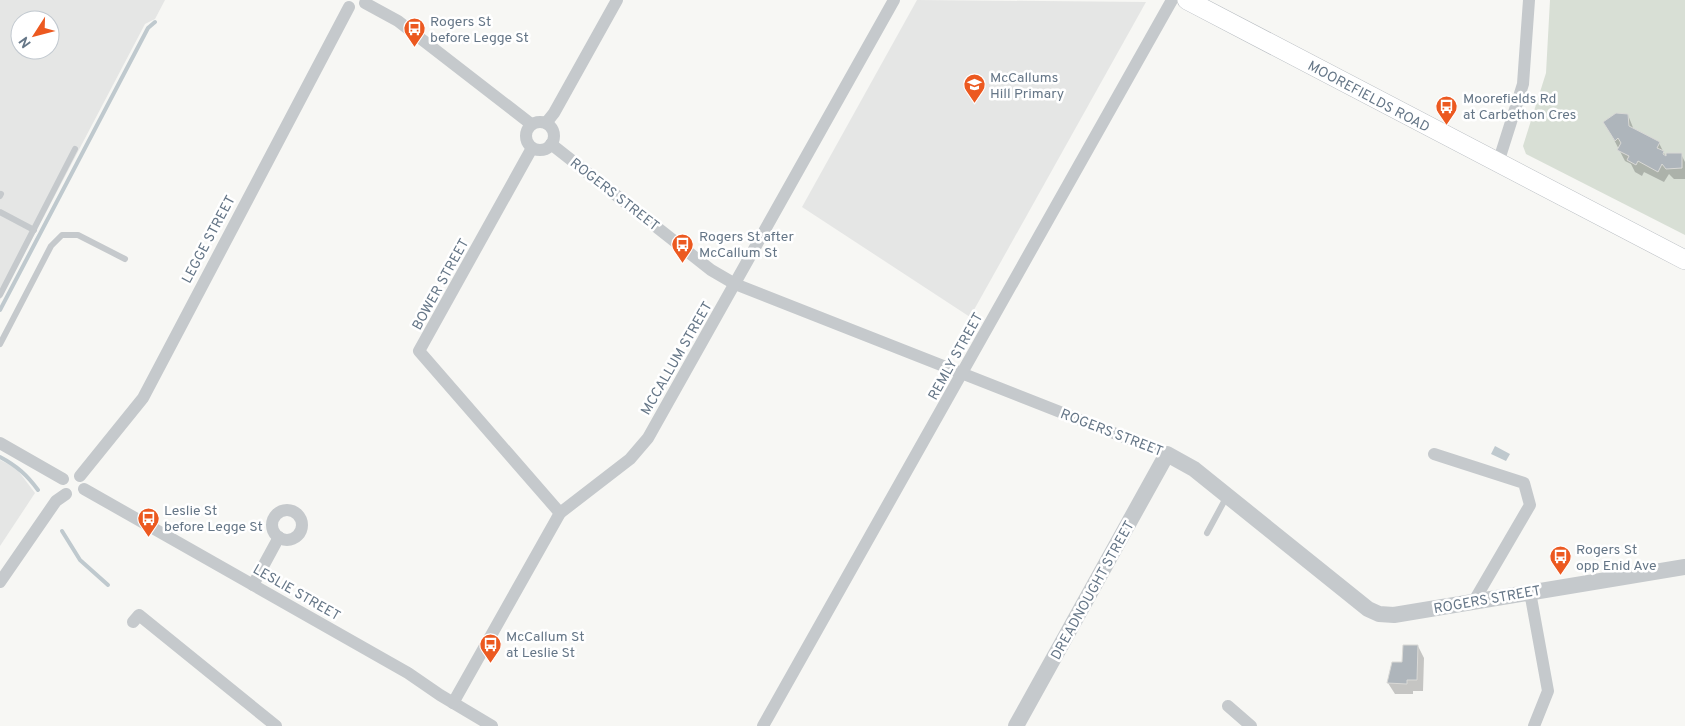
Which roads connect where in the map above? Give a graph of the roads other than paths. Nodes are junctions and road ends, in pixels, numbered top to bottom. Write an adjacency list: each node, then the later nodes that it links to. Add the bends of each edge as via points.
1 (617, 0): 8 (street)
2 (894, 0): 18 (street, MCCALLUM STREET)
3 (1172, 0): 21 (street, REMLY STREET)
4 (1529, 0): 13 (street, via 1523,84)
5 (366, 2): 6 (street, via 359,8); 9 (street, via 398,21)
6 (346, 3): 25 (street, LEGGE STREET, via 143,398)
7 (1199, 3): 13 (main road, MOOREFIELDS ROAD)
8 (546, 123): 9 (street, via 538,121); 10 (street, via 554,132)
9 (531, 124): 11 (street, via 525,136)
10 (551, 144): 11 (street, via 544,149); 18 (street, ROGERS STREET, via 711,270)
11 (532, 148): 30 (street, BOWER STREET, via 419,351)
12 (75, 149): 15 (lane)
13 (1498, 163): 17 (main road, MOOREFIELDS ROAD)
14 (0, 212): 15 (lane)
15 (34, 230): 19 (lane)
16 (125, 259): 20 (lane, via 78,235 62,235 51,246)
17 (1685, 260)
18 (735, 284): 21 (street, ROGERS STREET); 30 (street, MCCALLUM STREET, via 643,444 630,459)
19 (0, 295)
20 (0, 344)
21 (962, 374): 23 (street, ROGERS STREET); 43 (street, REMLY STREET)
22 (0, 443): 26 (street)
23 (1167, 454): 29 (street, ROGERS STREET, via 1194,469); 44 (street, DREADNOUGHT STREET)
24 (1434, 454): 37 (street, via 1524,483 1530,505)
25 (80, 476): 26 (street, via 73,473); 27 (street)
26 (63, 479): 28 (street, via 62,489)
27 (84, 489): 28 (street, via 76,496); 35 (street, LESLIE STREET)
28 (66, 494): 34 (street, via 56,501)
29 (1227, 496): 31 (lane); 37 (street, ROGERS STREET, via 1368,610 1394,615)
30 (560, 513): 39 (street, MCCALLUM STREET)
31 (1207, 533)
32 (279, 537): 35 (street)
33 (1685, 567): 36 (street, ROGERS STREET)
34 (0, 582)
35 (253, 585): 39 (street, LESLIE STREET, via 408,673)
36 (1530, 592): 37 (street, ROGERS STREET); 46 (street, via 1548,691)
37 (1474, 601)
38 (133, 622): 41 (street, via 139,614)
39 (454, 703): 42 (street, LESLIE STREET)
40 (1228, 706): 45 (street)
41 (276, 726)
42 (492, 726)
43 (763, 726)
44 (1016, 726)
45 (1251, 726)
46 (1534, 726)

